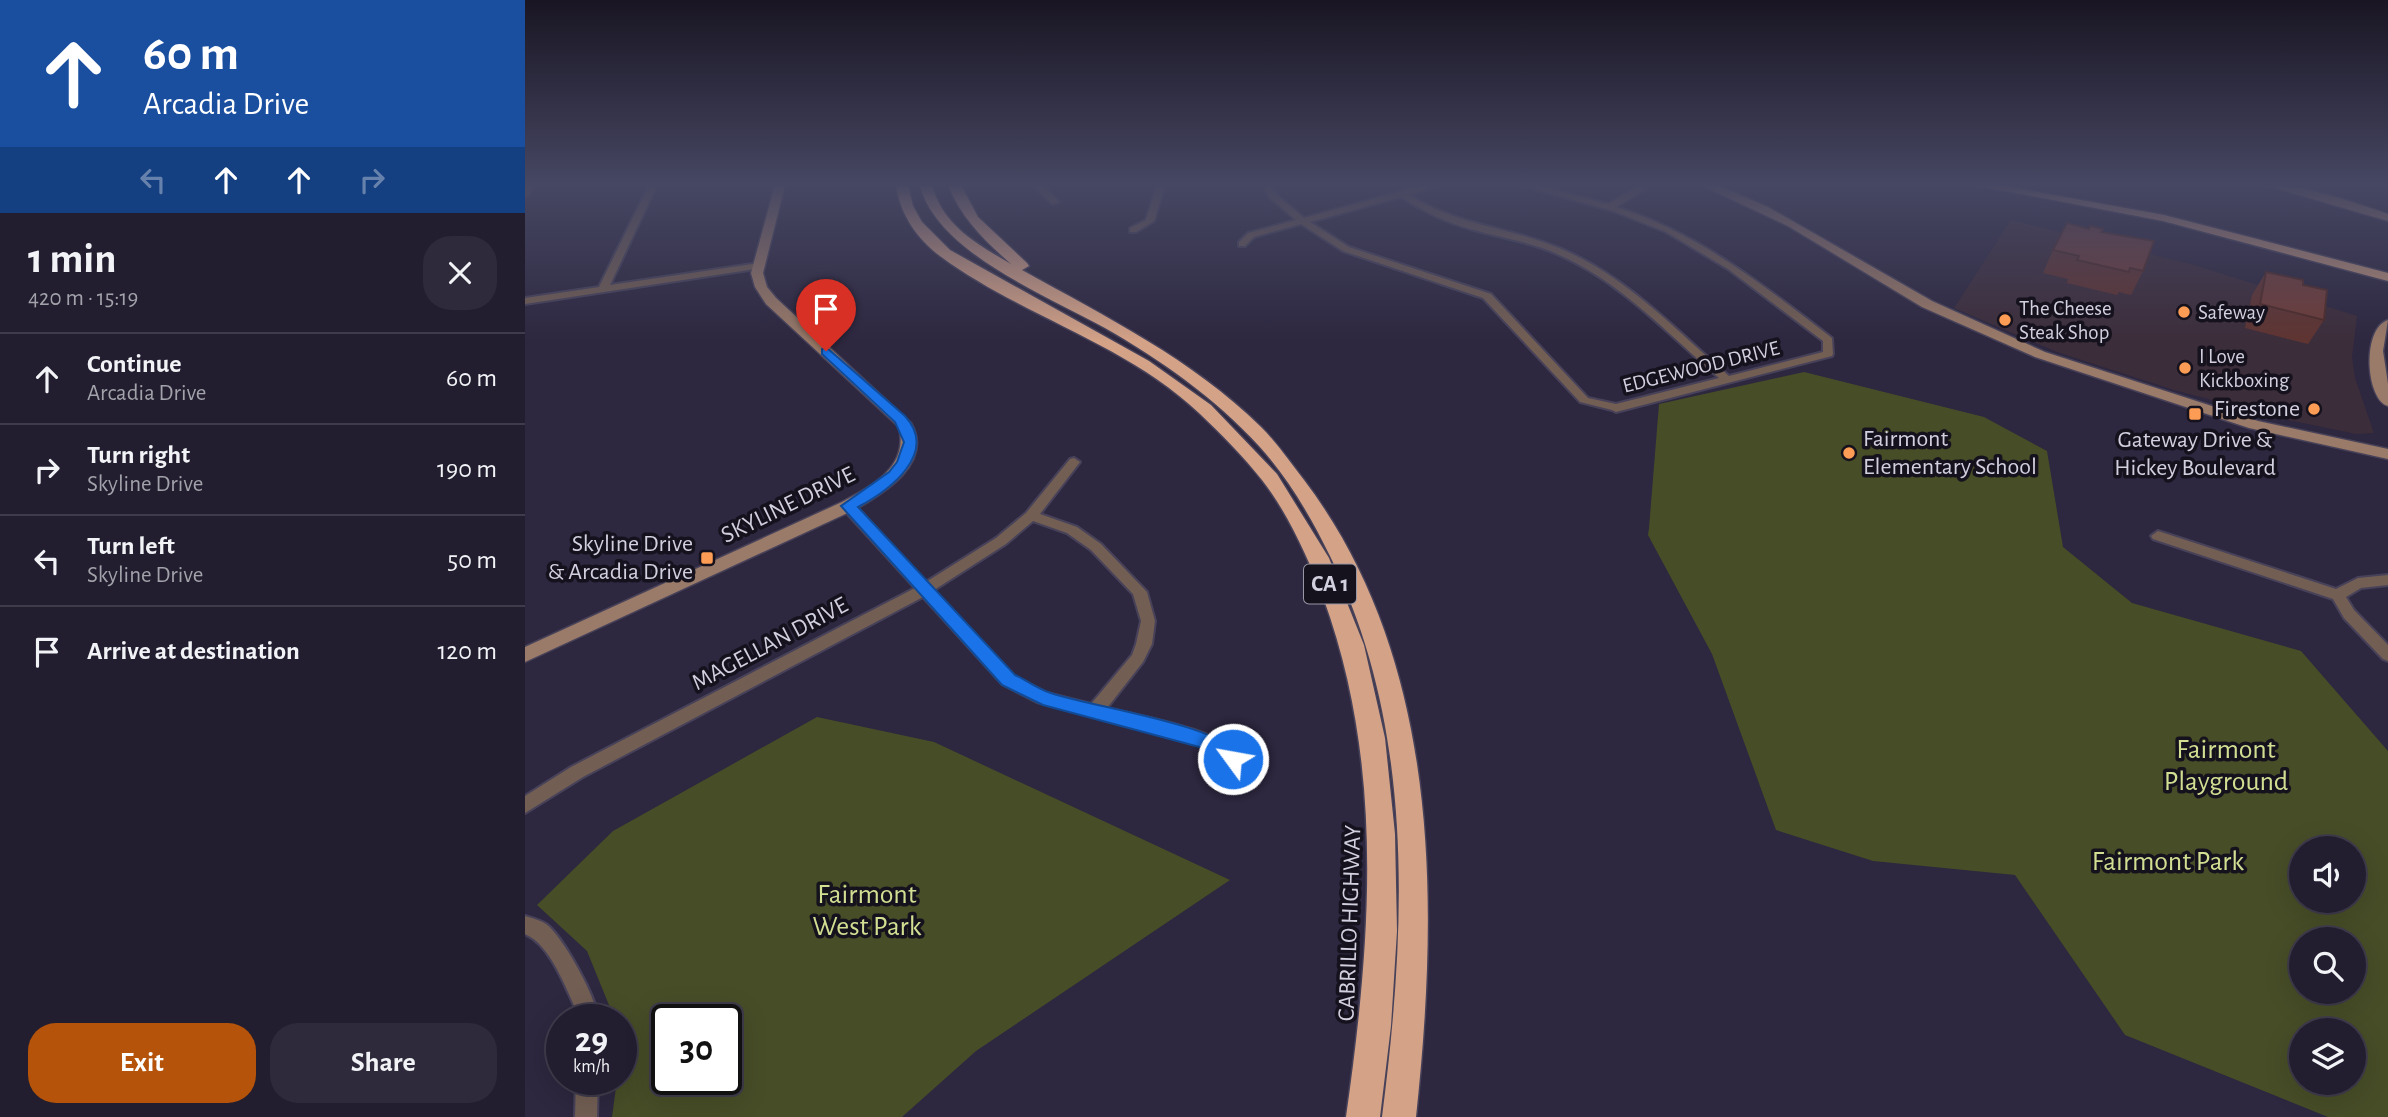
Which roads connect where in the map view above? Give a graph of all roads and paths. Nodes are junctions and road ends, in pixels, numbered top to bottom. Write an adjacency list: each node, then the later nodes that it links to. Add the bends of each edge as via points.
1 (628, 237): 19 (street)
2 (766, 237): 16 (street)
3 (927, 237): 14 (highway)
4 (928, 237): 14 (highway, CABRILLO HIGHWAY / CA 1)
5 (960, 237): 20 (highway, CA 1)
6 (990, 237): 20 (highway)
7 (1249, 237): 15 (street)
8 (1327, 237): 23 (street, EDGEWOOD DRIVE, via 1346,249 1487,296 1584,400 1616,408)
9 (1508, 237): 23 (street, via 1558,250 1601,273)
10 (1682, 237): 23 (street, EDGEWOOD DRIVE, via 1724,262 1828,340 1828,354)
11 (1814, 237): 25 (street, via 1900,289 1989,334 2103,378)
12 (2238, 237): 18 (main road)
13 (2264, 237): 17 (main road)
14 (930, 240): 44 (highway, CABRILLO HIGHWAY / CA 1, via 963,264 1139,360 1207,410 1249,451 1304,528 1342,615 1361,681 1381,811 1383,933)
15 (1242, 244)
16 (758, 266): 19 (street); 29 (street, SKYLINE DRIVE, via 758,280 771,300 900,419 909,433 909,452 899,469)
17 (2385, 268)
18 (2388, 278)
19 (603, 289): 21 (street)
20 (1045, 290): 45 (highway, CA 1, via 1142,344 1245,422 1305,493 1361,597 1393,705 1411,833 1413,968)
21 (525, 301)
22 (2388, 324): 24 (street, via 2378,337 2376,360)
23 (1726, 379)
24 (2388, 402)
25 (2237, 418): 26 (street, via 2257,418); 27 (street, via 2272,430)
26 (2388, 446)
27 (2388, 454)
28 (1074, 462): 30 (street, MAGELLAN DRIVE)
29 (848, 506): 33 (street); 35 (street, SKYLINE DRIVE)
30 (1031, 516): 33 (street, MAGELLAN DRIVE, via 1001,541); 37 (street, via 1073,530 1140,592 1148,621 1144,644)
31 (2158, 536): 34 (street)
32 (2388, 580): 34 (street, via 2358,583)
33 (925, 589): 37 (street, via 1008,680 1043,698); 39 (street, MAGELLAN DRIVE, via 577,772)
34 (2338, 594): 36 (street, via 2349,614)
35 (525, 655)
36 (2388, 656)
37 (1094, 712): 38 (street, via 1209,741)
38 (1233, 759)
39 (525, 805)
40 (525, 925): 41 (street, via 540,931 562,958)
41 (584, 1004)
42 (586, 1095): 43 (street)
43 (586, 1117)
44 (1363, 1117)
45 (1399, 1117)

